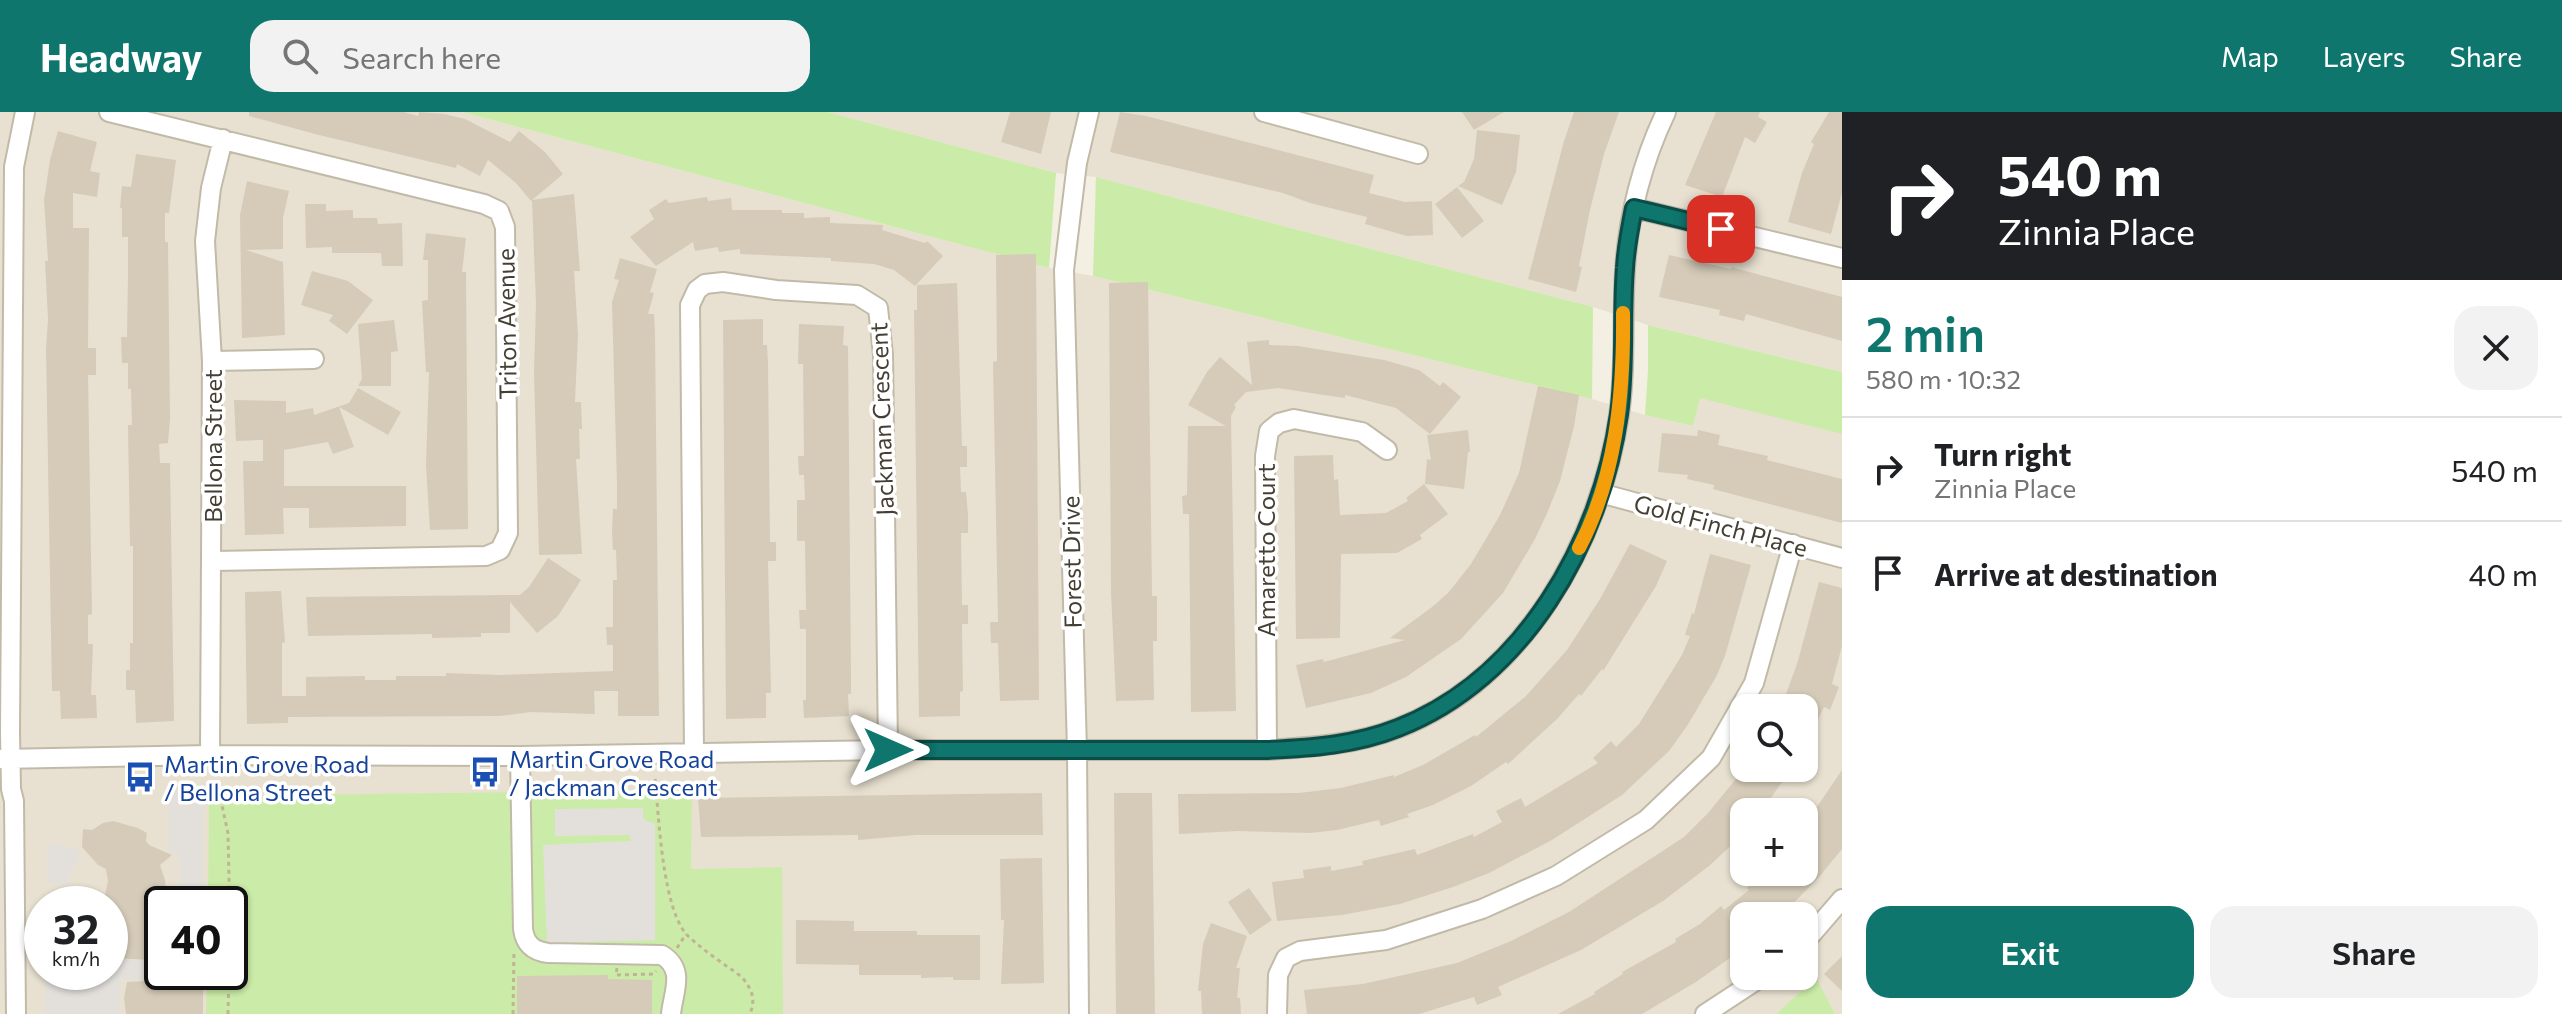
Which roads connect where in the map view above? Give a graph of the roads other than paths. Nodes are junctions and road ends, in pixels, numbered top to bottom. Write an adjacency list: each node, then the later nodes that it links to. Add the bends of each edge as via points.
1 (25, 112): 23 (street, via 14,167)
2 (109, 112): 6 (street, Triton Avenue)
3 (1089, 112): 19 (street, Forest Drive, via 1064,270)
4 (1264, 112): 7 (street)
5 (1666, 112): 8 (street)
6 (223, 139): 11 (street, Bellona Street, via 205,241); 16 (street, Triton Avenue, via 499,211 505,227 508,533 500,550 486,556)
7 (1418, 154)
8 (1634, 208): 9 (street); 13 (street, via 1625,266 1620,406)
9 (1842, 258)
10 (314, 359): 11 (street)
11 (212, 361): 16 (street, Bellona Street)
12 (1387, 450): 18 (street, Amaretto Court, via 1362,432 1294,419 1269,431)
13 (1600, 493): 14 (street, Gold Finch Place); 18 (street, via 1582,541 1546,604 1495,664 1463,691 1399,728 1360,741)
14 (1793, 544): 15 (street, Gold Finch Place); 31 (street, via 1754,683 1711,758 1646,820 1556,876 1482,909 1386,940 1300,951 1286,958 1278,975)
15 (1842, 558)
16 (213, 561): 21 (street, Bellona Street)
17 (888, 750): 19 (street); 20 (street); 20 (street, Jackman Crescent, via 878,308 857,295 723,282 705,284 690,305)
18 (1267, 750): 19 (street)
19 (1077, 751): 30 (street, Forest Drive)
20 (694, 752): 22 (street)
21 (210, 755): 22 (street); 23 (street)
22 (520, 756): 29 (street, via 523,929 528,944 540,952 662,955 677,974)
23 (5, 759): 26 (street, via 14,801)
24 (1842, 899): 25 (street)
25 (1818, 927)
26 (8, 977): 28 (street)
27 (1742, 990): 32 (street)
28 (16, 1014)
29 (671, 1014)
30 (1079, 1014)
31 (1277, 1014)
32 (1705, 1014)

